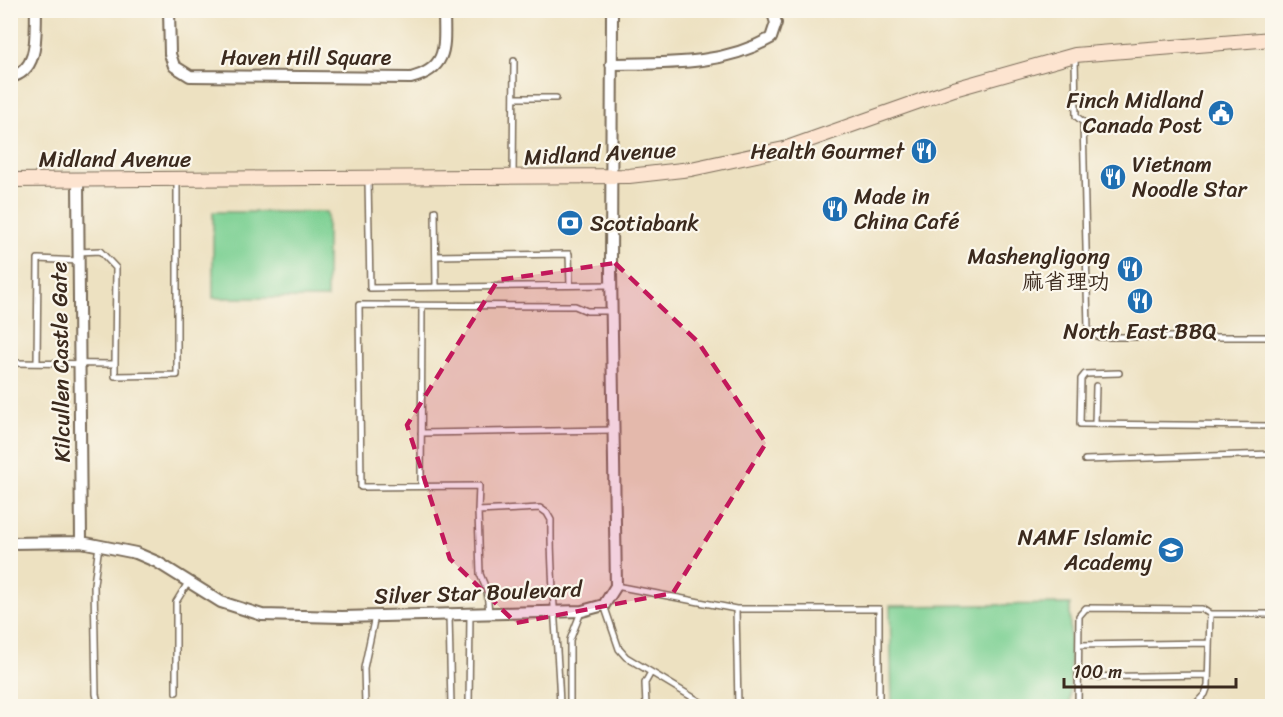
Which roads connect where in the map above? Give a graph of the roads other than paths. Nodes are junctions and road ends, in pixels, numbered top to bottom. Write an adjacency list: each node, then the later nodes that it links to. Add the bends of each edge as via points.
1 (36, 10): 12 (street, via 31,61 20,75)
2 (169, 10): 3 (street, Haven Hill Square, via 170,54 174,66 190,76 411,78 426,74 441,58)
3 (444, 10)
4 (612, 10): 11 (street)
5 (772, 10): 11 (street, via 776,23 771,38 749,48 687,63)
6 (1272, 39): 7 (main road, Midland Avenue)
7 (1245, 41): 8 (main road, Midland Avenue); 9 (main road, Midland Avenue)
8 (1272, 45)
9 (1075, 55): 15 (main road, Midland Avenue, via 954,89 784,149 691,169); 29 (lane, via 1076,116 1083,122 1088,329 1099,337)
10 (514, 61): 13 (lane)
11 (611, 64): 15 (street)
12 (10, 77)
13 (514, 98): 14 (lane); 17 (lane)
14 (556, 98)
15 (612, 177): 17 (main road, Midland Avenue); 25 (street)
16 (368, 178): 17 (main road, Midland Avenue); 19 (main road, Midland Avenue); 26 (lane, via 370,288)
17 (513, 178)
18 (10, 180): 20 (main road, Midland Avenue)
19 (177, 180): 20 (main road, Midland Avenue); 32 (lane, via 177,375 115,376)
20 (78, 181): 22 (street, Kilcullen Castle Gate)
21 (435, 211): 23 (lane)
22 (78, 256): 31 (lane, via 38,259); 32 (lane, via 100,251 116,268); 33 (street, Kilcullen Castle Gate)
23 (436, 256): 24 (lane, via 569,254); 26 (lane)
24 (570, 285): 25 (lane); 26 (lane)
25 (611, 285): 28 (street)
26 (436, 287)
27 (422, 306): 28 (lane, via 575,306 587,311); 39 (lane); 42 (lane, via 359,305 362,487)
28 (611, 311): 38 (street)
29 (1272, 337)
30 (10, 363): 31 (lane)
31 (37, 363): 33 (lane)
32 (115, 364): 33 (lane)
33 (79, 365): 44 (street, Kilcullen Castle Gate)
34 (1119, 373): 36 (lane, via 1085,374 1081,379 1080,424)
35 (1096, 386): 36 (lane)
36 (1095, 424): 37 (lane)
37 (1272, 426)
38 (614, 430): 39 (lane); 48 (street)
39 (421, 434): 42 (lane)
40 (1272, 454): 41 (lane)
41 (1084, 459)
42 (421, 486): 43 (lane, via 479,486)
43 (478, 511): 51 (lane, via 540,508 547,513 551,520); 55 (lane, via 480,574)
44 (81, 542): 45 (street, Silver Star Boulevard); 46 (street, Silver Star Boulevard)
45 (10, 543)
46 (99, 545): 47 (street, Silver Star Boulevard, via 136,553); 65 (lane, via 94,587)
47 (189, 581): 58 (street, Silver Star Boulevard, via 221,602 262,615); 64 (lane, via 176,602)
48 (616, 586): 49 (street, Silver Star Boulevard); 50 (lane)
49 (604, 605): 52 (street, Silver Star Boulevard); 61 (lane, via 619,649)
50 (736, 609): 73 (lane); 74 (lane, via 879,609)
51 (552, 610): 52 (street, Silver Star Boulevard); 55 (street, Silver Star Boulevard); 69 (lane, via 557,628)
52 (582, 611): 70 (lane, via 570,640)
53 (449, 613): 54 (street, Silver Star Boulevard); 58 (street, Silver Star Boulevard); 67 (lane)
54 (470, 613): 55 (street, Silver Star Boulevard); 68 (lane)
55 (489, 613)
56 (1210, 614): 57 (lane); 59 (lane); 60 (lane, via 1202,609 1086,608 1079,616)
57 (1272, 614)
58 (375, 616): 66 (lane, via 364,668)
59 (1209, 643): 60 (lane); 62 (lane)
60 (1078, 645): 63 (lane)
61 (650, 674): 71 (lane, via 645,682); 72 (lane)
62 (1208, 675): 63 (lane); 76 (lane, via 1205,694)
63 (1078, 677): 75 (lane)
64 (176, 692)
65 (99, 706)
66 (365, 706)
67 (451, 706)
68 (469, 706)
69 (560, 706)
70 (570, 706)
71 (645, 706)
72 (707, 706)
73 (738, 706)
74 (879, 706)
75 (1078, 706)
76 (1194, 706)

